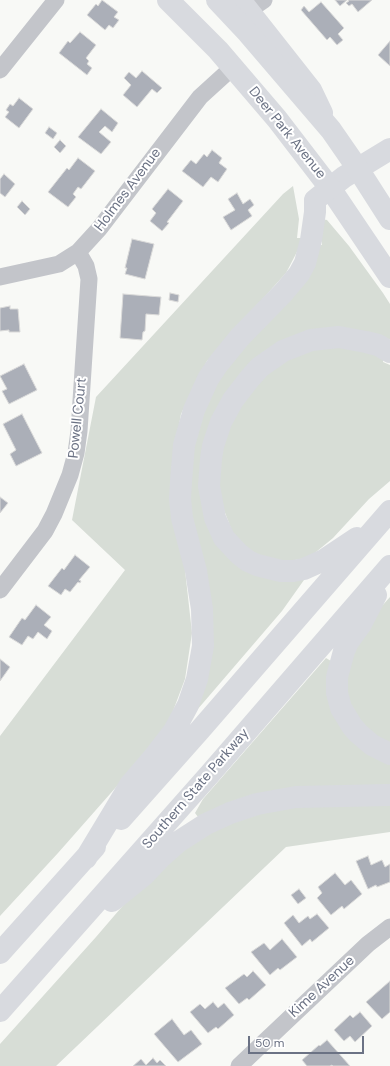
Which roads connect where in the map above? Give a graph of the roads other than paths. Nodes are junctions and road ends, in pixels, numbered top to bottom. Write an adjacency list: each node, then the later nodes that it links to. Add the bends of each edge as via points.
1 (56, 0): 6 (street)
2 (168, 0): 5 (main road, Deer Park Avenue)
3 (217, 0): 7 (main road)
4 (251, 4): 7 (main road, via 311,90)
5 (233, 67): 10 (main road, Deer Park Avenue); 12 (street, Holmes Avenue, via 200,97 99,229)
6 (0, 70)
7 (331, 130): 9 (main road)
8 (390, 149): 9 (main road)
9 (358, 169): 10 (main road); 11 (main road)
10 (330, 188): 14 (main road, Deer Park Avenue); 22 (main road, via 315,200 311,240 299,274 218,364 194,410 184,445 180,499 202,609 203,646 197,680 188,705 174,731 130,785)
11 (390, 219)
12 (78, 252): 13 (street, Holmes Avenue, via 59,264); 19 (street, Powell Court, via 86,266 89,279 76,453 70,475 45,531)
13 (0, 277)
14 (390, 277)
15 (390, 352): 16 (main road, via 378,345 339,337 304,343 272,358 250,378 227,410 213,446 209,473 212,508 224,538 244,557 270,569 293,571 324,560)
16 (385, 517): 22 (main road)
17 (390, 566): 24 (main road, Southern State Parkway)
18 (390, 569): 20 (main road, via 361,624 348,642 338,668 336,685 341,708 352,726 372,745)
19 (0, 590)
20 (390, 754)
21 (390, 795): 24 (main road, via 289,798 257,804 217,819 178,842)
22 (86, 858): 25 (main road)
23 (390, 927): 27 (street, Kime Avenue, via 368,944)
24 (59, 945): 26 (main road, Southern State Parkway)
25 (0, 953)
26 (0, 1011)
27 (238, 1066)

